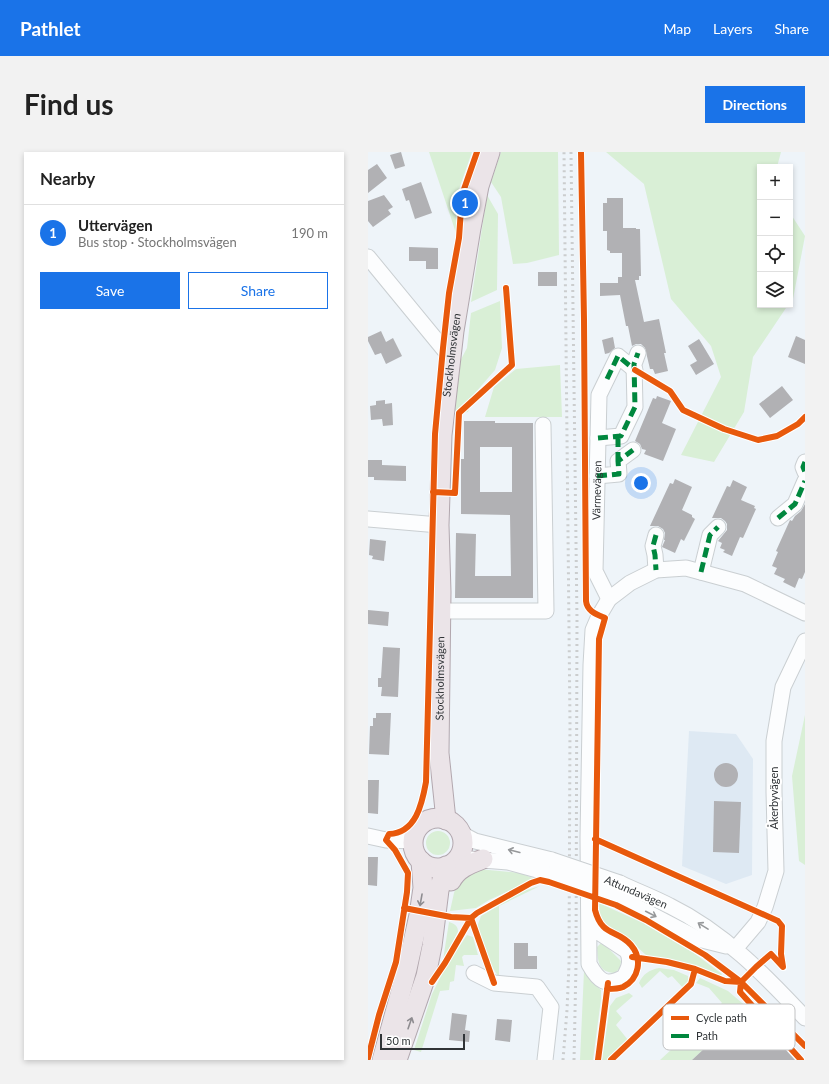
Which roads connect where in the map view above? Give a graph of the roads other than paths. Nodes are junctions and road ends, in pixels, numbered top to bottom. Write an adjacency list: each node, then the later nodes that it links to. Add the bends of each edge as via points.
1 (490, 152): 4 (main road, Stockholmsvägen, via 479,186 471,228)
2 (368, 257): 4 (street)
3 (638, 353): 5 (street, via 634,364)
4 (451, 358): 17 (main road, Stockholmsvägen, via 442,435)
5 (635, 370): 7 (street, via 635,407 621,436); 8 (street, Värmevägen, via 618,356 599,395)
6 (543, 425): 23 (street, via 546,611)
7 (618, 437): 8 (street); 10 (street)
8 (598, 438): 13 (street, Värmevägen)
9 (633, 450): 10 (street)
10 (618, 461): 13 (street, via 619,474)
11 (805, 462): 12 (street)
12 (805, 472)
13 (597, 476): 22 (street, Värmevägen, via 595,571)
14 (805, 482): 15 (street, via 795,504)
15 (778, 518)
16 (368, 519): 17 (street)
17 (440, 525): 23 (main road, Stockholmsvägen)
18 (718, 527): 21 (street, via 710,535)
19 (656, 535): 20 (street, via 653,546)
20 (656, 570): 21 (street, via 686,568); 22 (street, via 630,583)
21 (701, 572): 24 (street, via 744,584)
22 (609, 599): 36 (street, via 593,630 588,838)
23 (440, 611): 26 (main road, Stockholmsvägen)
24 (805, 613)
25 (805, 641): 38 (street, Åkerbyvägen, via 783,687 774,741 776,871 758,922)
26 (439, 753): 27 (main road, Stockholmsvägen); 28 (main road, Stockholmsvägen)
27 (427, 820): 28 (main road); 31 (main road, via 418,829)
28 (446, 820): 29 (main road)
29 (460, 833): 34 (main road, via 463,846); 35 (street, Attundavägen, one-way to 29, via 475,841)
30 (368, 836): 31 (street)
31 (413, 841): 33 (main road, via 416,856)
32 (483, 859): 34 (street, Attundavägen); 35 (street, Attundavägen); 37 (main road, via 462,868 451,880)
33 (421, 861): 34 (main road, via 437,868); 43 (main road, one-way to 43, via 423,888 419,915)
34 (452, 862): 37 (main road, via 439,890)
35 (552, 867): 38 (street, Attundavägen, bridge, via 618,890 698,939)
36 (589, 926)
37 (432, 946): 44 (main road, one-way to 37, via 426,976)
38 (735, 948): 40 (street, Attundavägen)
39 (474, 973): 45 (street, via 494,983 538,987 551,1007)
40 (792, 1004)
41 (795, 1008): 42 (street, Attundavägen)
42 (805, 1018)
43 (382, 1060)
44 (397, 1060)
45 (545, 1060)

